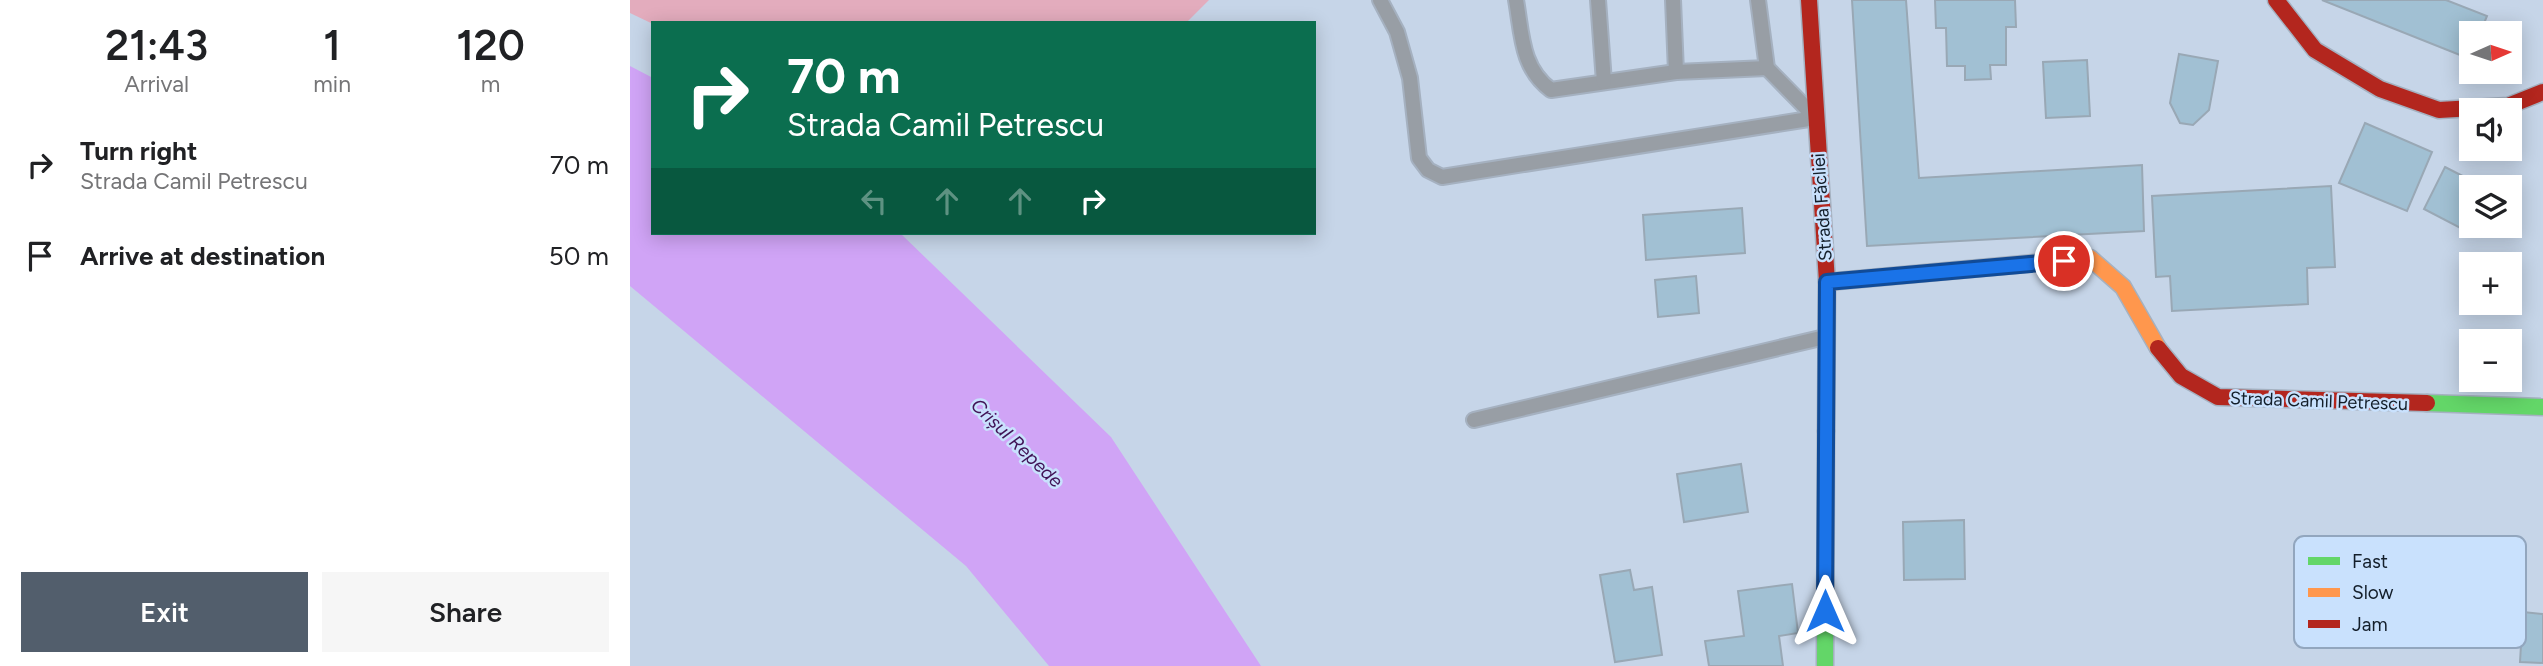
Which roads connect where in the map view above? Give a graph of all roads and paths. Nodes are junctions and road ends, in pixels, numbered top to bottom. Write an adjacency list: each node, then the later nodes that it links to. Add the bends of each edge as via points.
1 (1380, 0): 12 (lane, via 1397,32 1410,78 1419,158 1428,170 1442,177)
2 (1516, 0): 10 (lane, via 1526,62 1535,78 1550,90)
3 (1598, 0): 10 (lane)
4 (1673, 0): 9 (lane)
5 (1758, 0): 8 (lane)
6 (1809, 0): 12 (street, Strada Făcliei)
7 (2276, 0): 11 (street, via 2315,50 2380,89 2439,110 2508,106)
8 (1767, 68): 9 (lane); 12 (lane)
9 (1676, 72): 10 (lane)
10 (1604, 82)
11 (2543, 92)
12 (1816, 118): 13 (street, Strada Făcliei)
13 (1827, 282): 14 (street, Strada Făcliei); 15 (street, Strada Camil Petrescu, via 2090,258 2122,284 2168,366 2190,386 2218,397)
14 (1826, 336): 16 (lane); 17 (street, Strada Făcliei)
15 (2543, 407)
16 (1474, 420)
17 (1825, 666)

